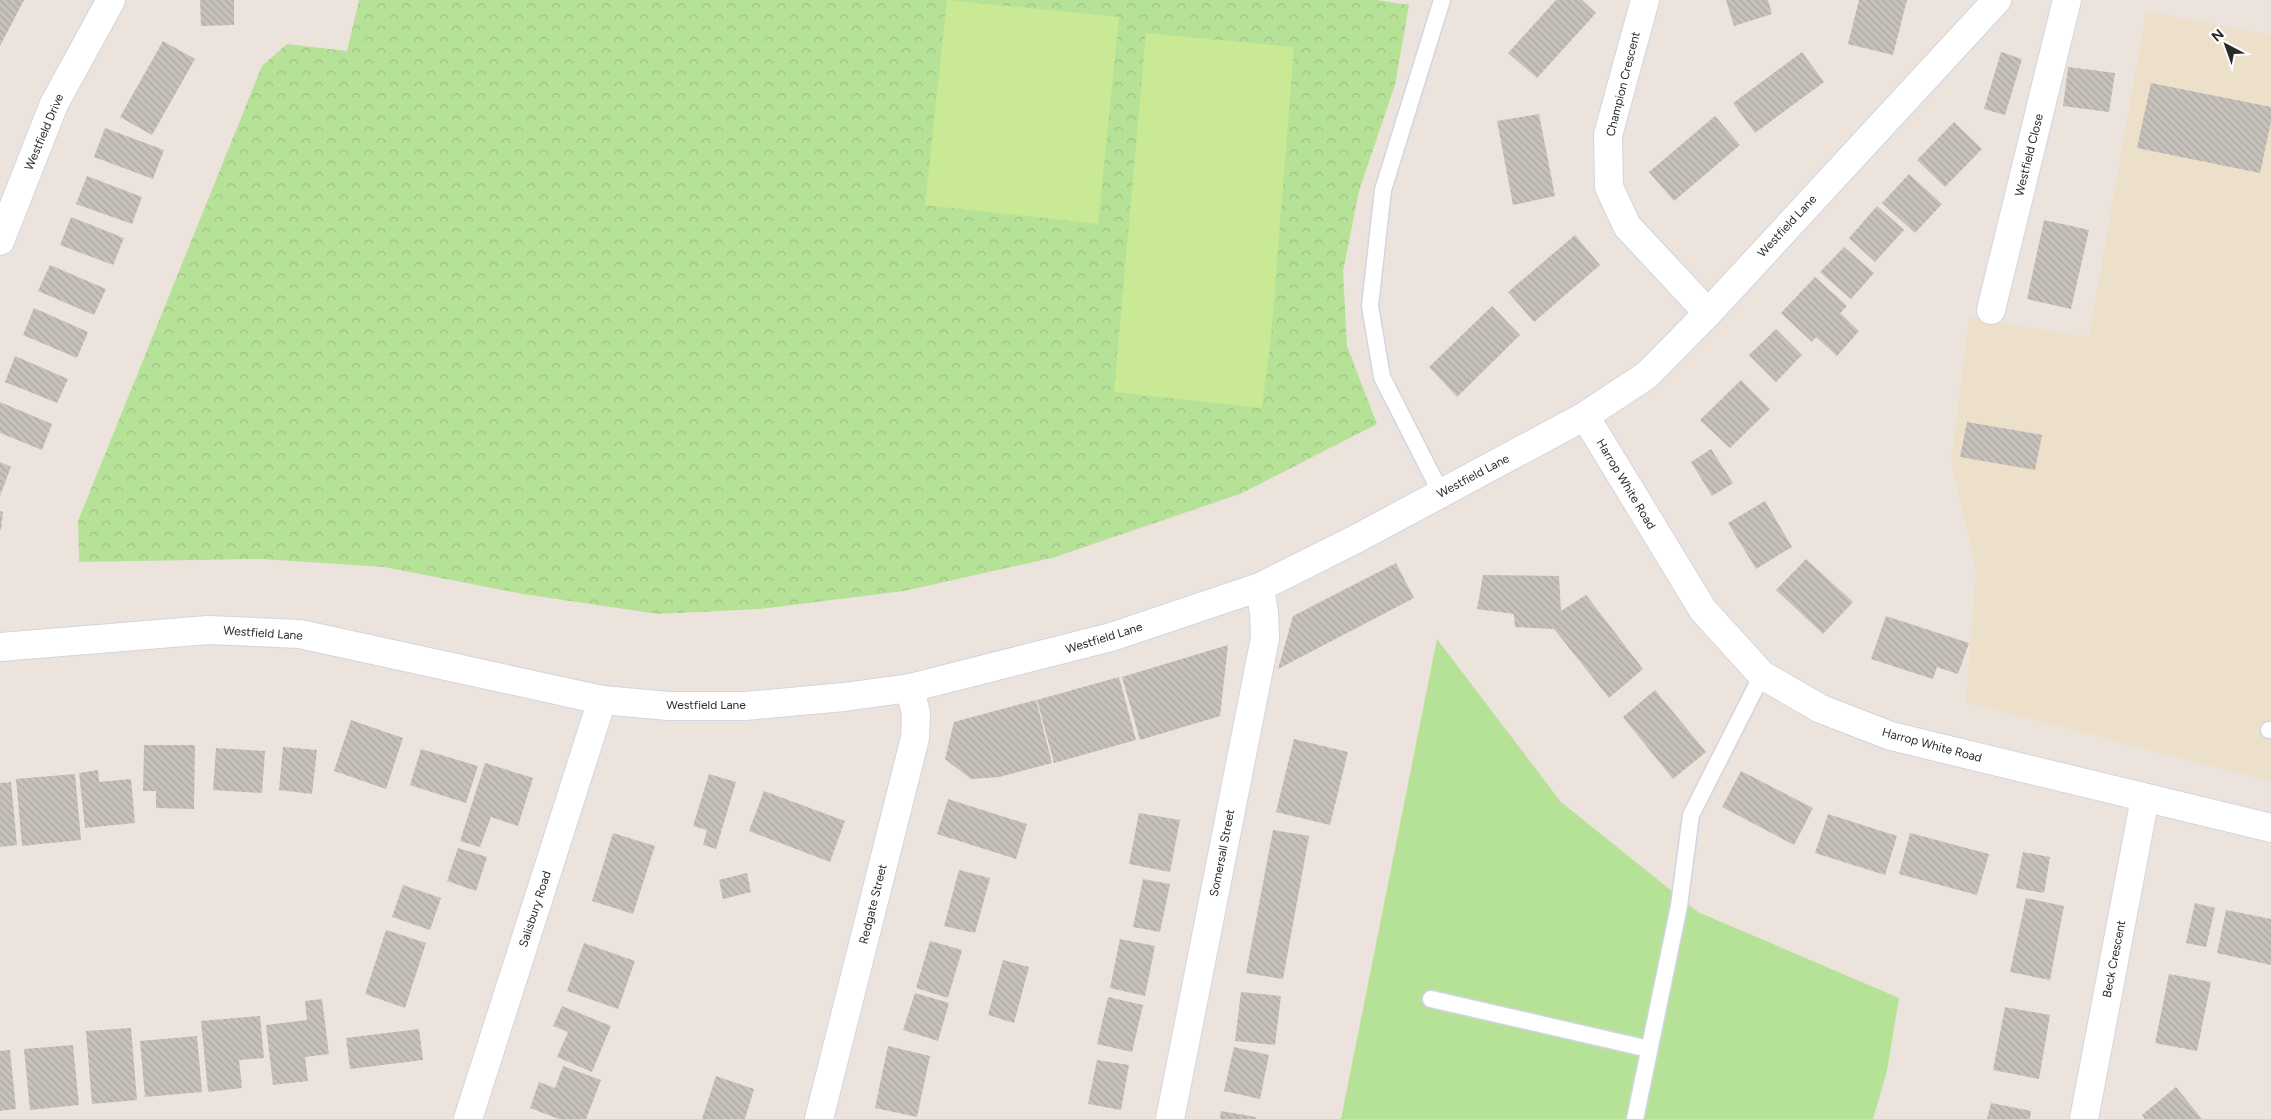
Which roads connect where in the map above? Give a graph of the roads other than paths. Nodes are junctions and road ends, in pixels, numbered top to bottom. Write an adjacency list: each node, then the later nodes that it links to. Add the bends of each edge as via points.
1 (111, 0): 6 (street, Westfield Drive, via 54,104)
2 (1442, 0): 10 (lane, via 1382,190 1370,306 1382,376)
3 (1644, 0): 8 (street, Champion Crescent, via 1608,135 1609,187 1627,226)
4 (2067, 0): 7 (street, Westfield Close)
5 (1996, 1): 8 (street, Westfield Lane)
6 (0, 241)
7 (1991, 310)
8 (1708, 313): 9 (street, Westfield Lane, via 1648,375)
9 (1584, 416): 10 (street, Westfield Lane); 13 (street, Harrop White Road, via 1703,610)
10 (1441, 493): 11 (street, Westfield Lane)
11 (1260, 587): 14 (street, Westfield Lane, via 1111,637); 22 (street, Somersall Street, via 1265,638)
12 (0, 647): 15 (street, Westfield Lane, via 208,630 300,634)
13 (1762, 675): 16 (street, Harrop White Road, via 1821,708 1891,736); 19 (lane, via 1691,815 1679,906)
14 (910, 688): 15 (street, Westfield Lane, via 745,706 669,706); 21 (street, Redgate Street, via 916,714 915,738)
15 (602, 700): 20 (street, Salisbury Road)
16 (2144, 798): 17 (street, Harrop White Road); 24 (street, Beck Crescent)
17 (2271, 828)
18 (1432, 999): 19 (lane)
19 (1649, 1049): 23 (lane)
20 (468, 1119)
21 (819, 1119)
22 (1170, 1119)
23 (1634, 1119)
24 (2084, 1119)

